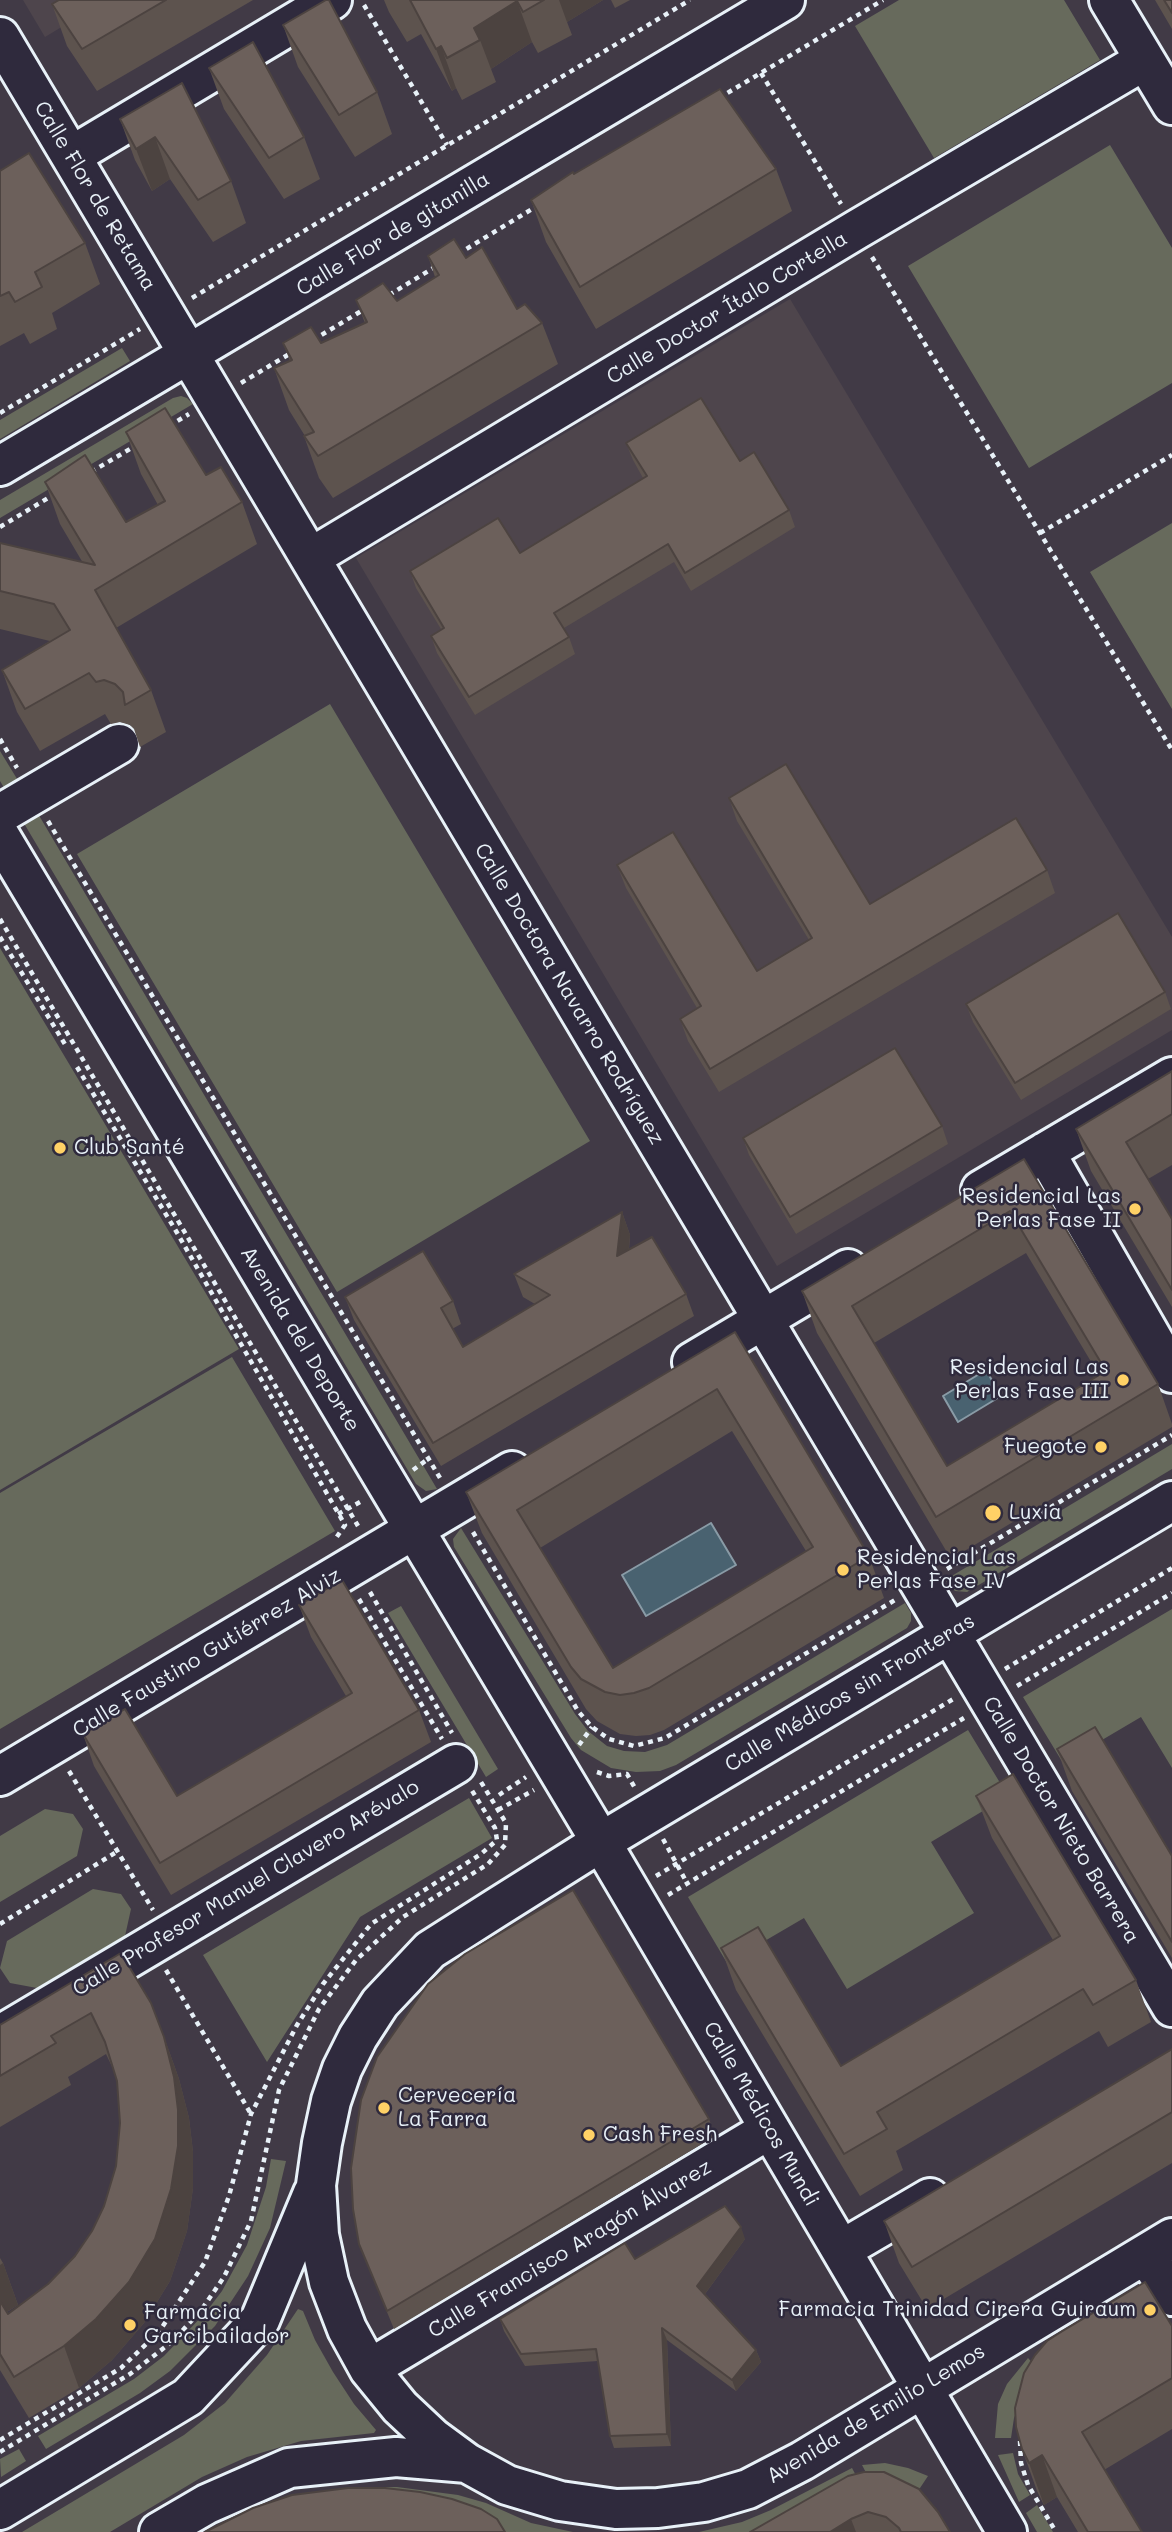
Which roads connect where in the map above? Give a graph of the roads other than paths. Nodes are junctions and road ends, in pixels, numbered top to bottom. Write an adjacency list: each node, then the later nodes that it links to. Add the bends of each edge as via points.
1 (332, 0): 7 (street)
2 (785, 0): 8 (street, Calle Flor de gitanilla)
3 (1109, 0): 5 (street)
4 (0, 37): 7 (street, Calle Flor de Retama)
5 (1145, 61): 6 (street); 10 (street, Calle Doctor Ítalo Cortella)
6 (1172, 105)
7 (71, 156): 8 (street, Calle Flor de Retama)
8 (189, 355): 9 (street, Calle Flor de gitanilla); 10 (street, Calle Doctora Navarro Rodríguez)
9 (0, 466)
10 (310, 558): 18 (street, Calle Doctora Navarro Rodríguez)
11 (119, 744): 12 (street)
12 (0, 814)
13 (4, 852): 23 (street, Avenida del Deporte)
14 (1172, 1077): 15 (street)
15 (1045, 1152): 16 (street); 19 (street)
16 (949, 1209)
17 (877, 1252): 18 (street)
18 (763, 1319): 20 (street); 24 (street, Calle Doctora Navarro Rodríguez)
19 (1172, 1373)
20 (657, 1383)
21 (539, 1454): 23 (street, Calle Faustino Gutiérrez Alviz)
22 (1172, 1501): 24 (street, Calle Médicos sin Fronteras)
23 (414, 1530): 26 (street, Calle Faustino Gutiérrez Alviz); 27 (street, Avenida del Deporte)
24 (949, 1634): 27 (street, Calle Médicos sin Fronteras); 28 (street, Calle Doctor Nieto Barrera)
25 (464, 1760): 29 (street, Calle Profesor Manuel Clavero Arévalo)
26 (0, 1776)
27 (601, 1842): 30 (street, Calle Médicos Mundi, via 647,1895); 32 (street, Calle Médicos sin Fronteras, via 430,1950 380,2003 342,2069 321,2143)
28 (1172, 2007)
29 (0, 2035)
30 (770, 2129): 34 (street, Calle Médicos Mundi); 36 (street, Calle Francisco Aragón Álvarez)
31 (958, 2180): 34 (street)
32 (316, 2185): 36 (street, via 319,2235 329,2282); 39 (street, via 260,2320 188,2397)
33 (1159, 2246): 35 (street); 37 (street, Avenida de Emilio Lemos)
34 (841, 2250): 37 (street, Calle Médicos Mundi)
35 (1172, 2296)
36 (369, 2369): 38 (street, via 400,2407)
37 (922, 2387): 38 (street, Avenida de Emilio Lemos, via 802,2461 748,2489 704,2502 616,2509 560,2501 507,2485); 41 (street, Calle Médicos Mundi)
38 (467, 2463): 40 (street, Avenida de Emilio Lemos, via 396,2457 289,2468 207,2504)
39 (0, 2510)
40 (159, 2532)
41 (1007, 2532)

